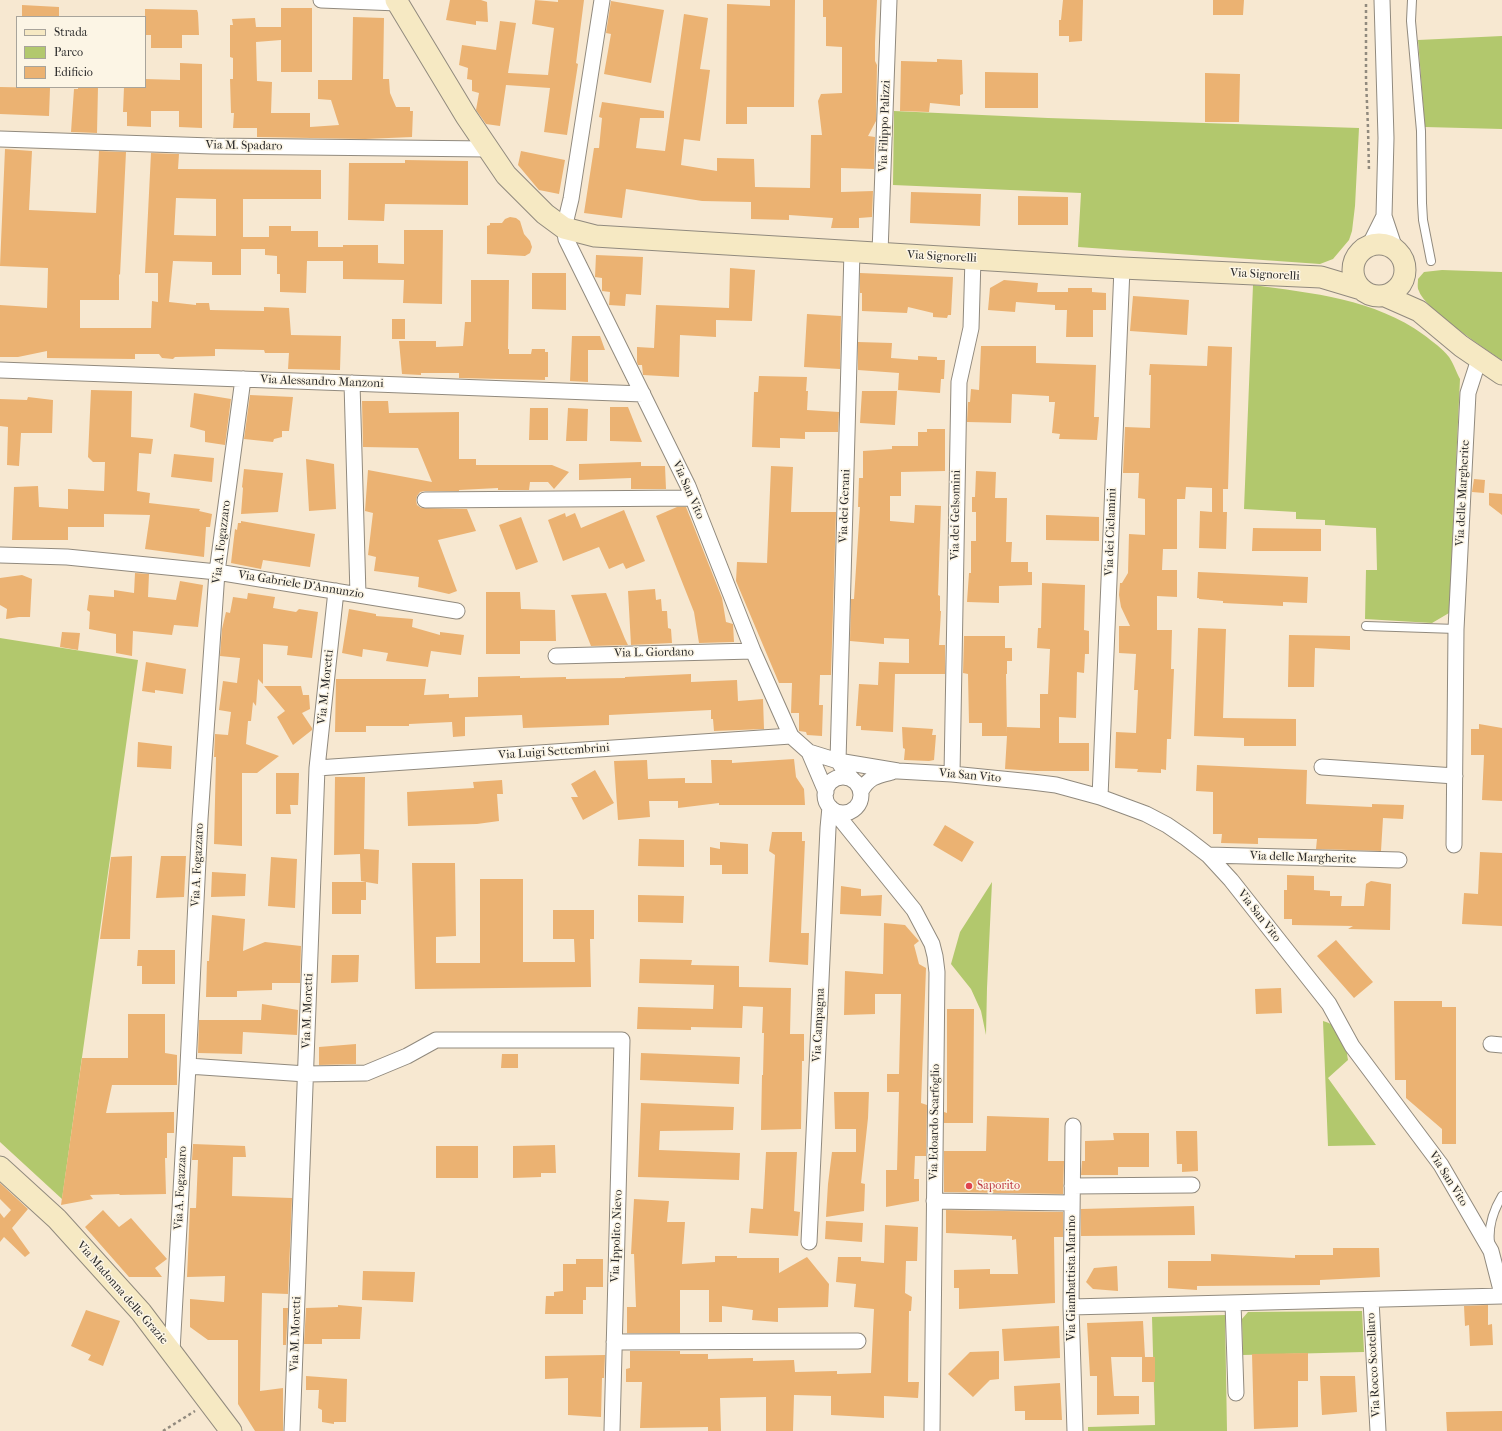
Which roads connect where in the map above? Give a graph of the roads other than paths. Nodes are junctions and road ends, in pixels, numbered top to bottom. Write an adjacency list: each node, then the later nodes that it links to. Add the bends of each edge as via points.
1 (321, 0): 6 (street)
2 (602, 0): 10 (street, via 571,199)
3 (889, 0): 14 (street, Via Filippo Palizzi)
4 (1382, 0): 9 (street, via 1386,138)
5 (1412, 0): 16 (lane, via 1411,21 1421,124 1423,220)
6 (397, 2): 8 (street)
7 (0, 139): 8 (street, Via M. Spadaro, via 212,146)
8 (488, 149): 10 (street, via 506,175 545,214)
9 (1384, 216): 11 (street); 12 (street)
10 (564, 228): 13 (street, Via Signorelli, via 595,236); 29 (street, Via San Vito, via 566,239)
11 (1369, 246): 12 (street, via 1387,245); 17 (street, via 1356,257)
12 (1395, 249): 20 (street, via 1405,263)
13 (852, 251): 14 (street, Via Signorelli); 43 (street, Via dei Gerani)
14 (880, 253): 15 (street, Via Signorelli)
15 (973, 258): 18 (street, Via Signorelli); 48 (street, Via dei Gelsomini, via 971,328 959,382)
16 (1431, 261)
17 (1353, 265): 19 (street, Via Signorelli); 21 (street, via 1353,274)
18 (1122, 268): 19 (street, Via Signorelli); 52 (street, Via dei Ciclamini)
19 (1320, 277): 21 (street, Via Signorelli)
20 (1404, 280): 22 (street, via 1393,293); 23 (street)
21 (1361, 289): 22 (street, via 1368,294)
22 (1385, 296): 23 (street)
23 (1419, 311): 24 (street)
24 (1479, 359): 26 (street); 38 (street, Via delle Margherite, via 1468,393)
25 (0, 370): 27 (street, Via Alessandro Manzoni)
26 (1502, 374)
27 (243, 379): 28 (street, Via Alessandro Manzoni); 33 (street, Via A. Fogazzaro)
28 (352, 383): 29 (street, Via Alessandro Manzoni); 35 (street)
29 (643, 394): 30 (street, Via San Vito)
30 (693, 498): 31 (street); 39 (street, Via San Vito)
31 (425, 500)
32 (0, 555): 33 (street, Via Gabriele D'Annunzio, via 67,557)
33 (217, 572): 34 (street, Via Gabriele D'Annunzio); 58 (street, Via A. Fogazzaro, via 200,819)
34 (336, 591): 35 (street, Via Gabriele D'Annunzio); 46 (street, Via M. Moretti)
35 (358, 595): 36 (street, Via Gabriele D'Annunzio)
36 (457, 611)
37 (1366, 626): 38 (lane)
38 (1456, 629): 49 (street, Via delle Margherite)
39 (753, 651): 40 (street, Via L. Giordano); 41 (street, Via San Vito)
40 (556, 656)
41 (790, 736): 42 (street, Via San Vito); 46 (street, Via Luigi Settembrini)
42 (809, 752): 43 (street, Via San Vito); 51 (street, Via San Vito)
43 (838, 761): 44 (street, Via San Vito); 50 (street)
44 (861, 765): 47 (street, Via San Vito); 50 (street)
45 (1322, 767): 49 (street)
46 (318, 768): 59 (street, Via M. Moretti)
47 (898, 771): 48 (street, Via San Vito); 50 (street, Via San Vito)
48 (952, 774): 52 (street, Via San Vito, via 1056,786)
49 (1455, 776): 55 (street, Via delle Margherite)
50 (851, 786): 51 (street, via 831,782); 53 (street, via 856,808 851,812 840,813); 54 (street)
51 (826, 792): 53 (street, Via San Vito)
52 (1100, 797): 56 (street, Via San Vito, via 1168,825)
53 (832, 809): 54 (street, Via Edoardo Scarfoglio); 67 (street, Via Campagna, via 827,844)
54 (858, 838): 65 (street, Via Edoardo Scarfoglio, via 914,910 936,956)
55 (1454, 845)
56 (1208, 855): 57 (street, Via delle Margherite); 68 (street, Via San Vito, via 1231,880 1329,1004 1352,1046 1441,1165)
57 (1399, 860)
58 (188, 1066): 59 (street); 75 (street, Via A. Fogazzaro)
59 (306, 1074): 74 (street, Via Ippolito Nievo, via 366,1073 407,1056 436,1040 622,1040); 78 (street, Via M. Moretti)
60 (1072, 1126): 63 (street, Via Giambattista Marino)
61 (0, 1168): 75 (street, Via Madonna delle Grazie, via 57,1219 141,1312)
62 (1192, 1185): 63 (street)
63 (1072, 1186): 66 (street, Via Giambattista Marino)
64 (1502, 1196): 68 (lane, Via San Vito, via 1491,1220)
65 (934, 1202): 66 (street); 80 (street, Via Edoardo Scarfoglio)
66 (1072, 1203): 72 (street, Via Giambattista Marino)
67 (809, 1242)
68 (1490, 1252): 69 (street, Via San Vito)
69 (1502, 1295): 70 (street)
70 (1371, 1300): 71 (street); 82 (street, Via Rocco Scotellaro)
71 (1233, 1303): 72 (street); 76 (street)
72 (1071, 1307): 81 (street, Via Giambattista Marino)
73 (858, 1341): 74 (street)
74 (614, 1342): 79 (street, Via Ippolito Nievo)
75 (172, 1352): 77 (street, Via Madonna delle Grazie)
76 (1236, 1393)
77 (231, 1431)
78 (292, 1431)
79 (612, 1431)
80 (932, 1431)
81 (1075, 1431)
82 (1378, 1431)

